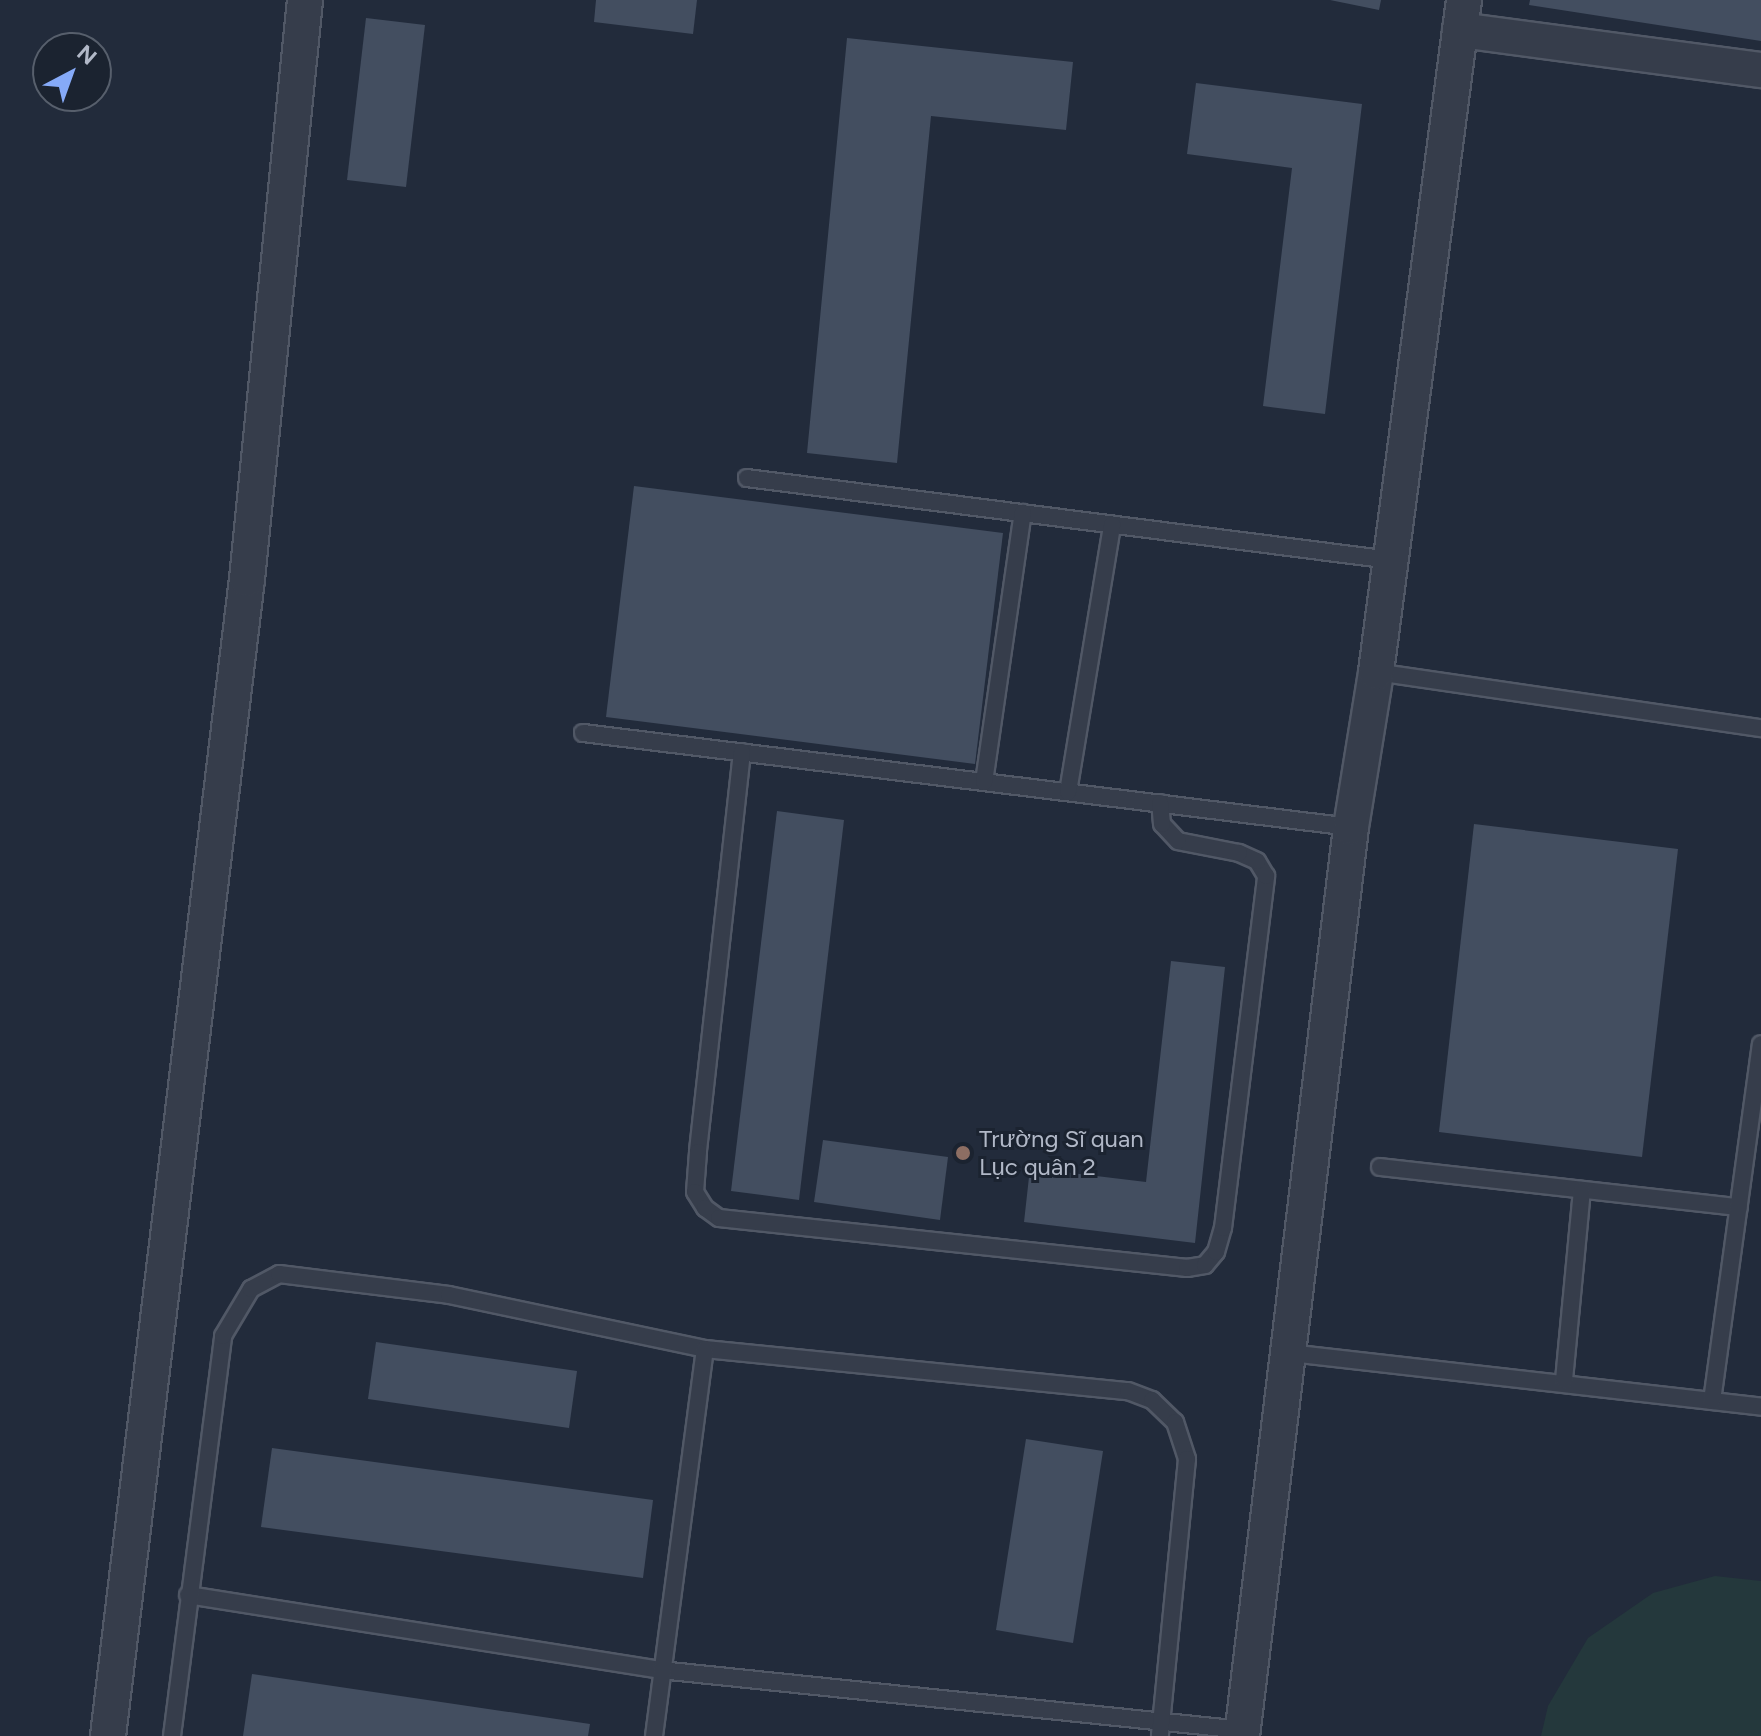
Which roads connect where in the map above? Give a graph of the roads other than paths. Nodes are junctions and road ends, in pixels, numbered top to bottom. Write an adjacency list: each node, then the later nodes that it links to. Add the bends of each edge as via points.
1 (305, 0): 29 (street, via 247,579)
2 (1462, 15): 3 (street); 7 (street)
3 (1761, 70)
4 (747, 478): 5 (lane)
5 (1023, 513): 6 (lane); 12 (lane)
6 (1112, 525): 7 (lane); 13 (lane)
7 (1391, 560): 8 (street)
8 (1376, 672): 9 (lane); 15 (street)
9 (1761, 728)
10 (583, 733): 11 (lane)
11 (742, 752): 12 (lane); 14 (lane, via 698,1152 695,1192 705,1208 719,1218 1187,1268 1205,1265 1216,1252 1223,1228 1266,876 1257,861 1239,853 1178,841 1162,824)
12 (984, 782): 13 (lane)
13 (1068, 792): 14 (lane)
14 (1160, 803): 15 (lane)
15 (1351, 827): 21 (street)
16 (1761, 1044): 19 (lane)
17 (1380, 1167): 18 (lane)
18 (1582, 1190): 19 (lane); 22 (lane)
19 (1739, 1207): 23 (lane)
20 (705, 1349): 25 (lane, via 449,1295 279,1274 251,1289 223,1336); 26 (lane); 27 (lane, via 1128,1391 1152,1400 1175,1422 1187,1459)
21 (1290, 1353): 22 (lane); 28 (street)
22 (1564, 1380): 23 (lane)
23 (1712, 1401): 24 (lane)
24 (1761, 1407)
25 (188, 1595): 26 (lane); 30 (lane)
26 (660, 1670): 27 (lane); 31 (lane)
27 (1161, 1729): 28 (lane)
28 (1243, 1733)
29 (108, 1736)
30 (172, 1736)
31 (654, 1736)

